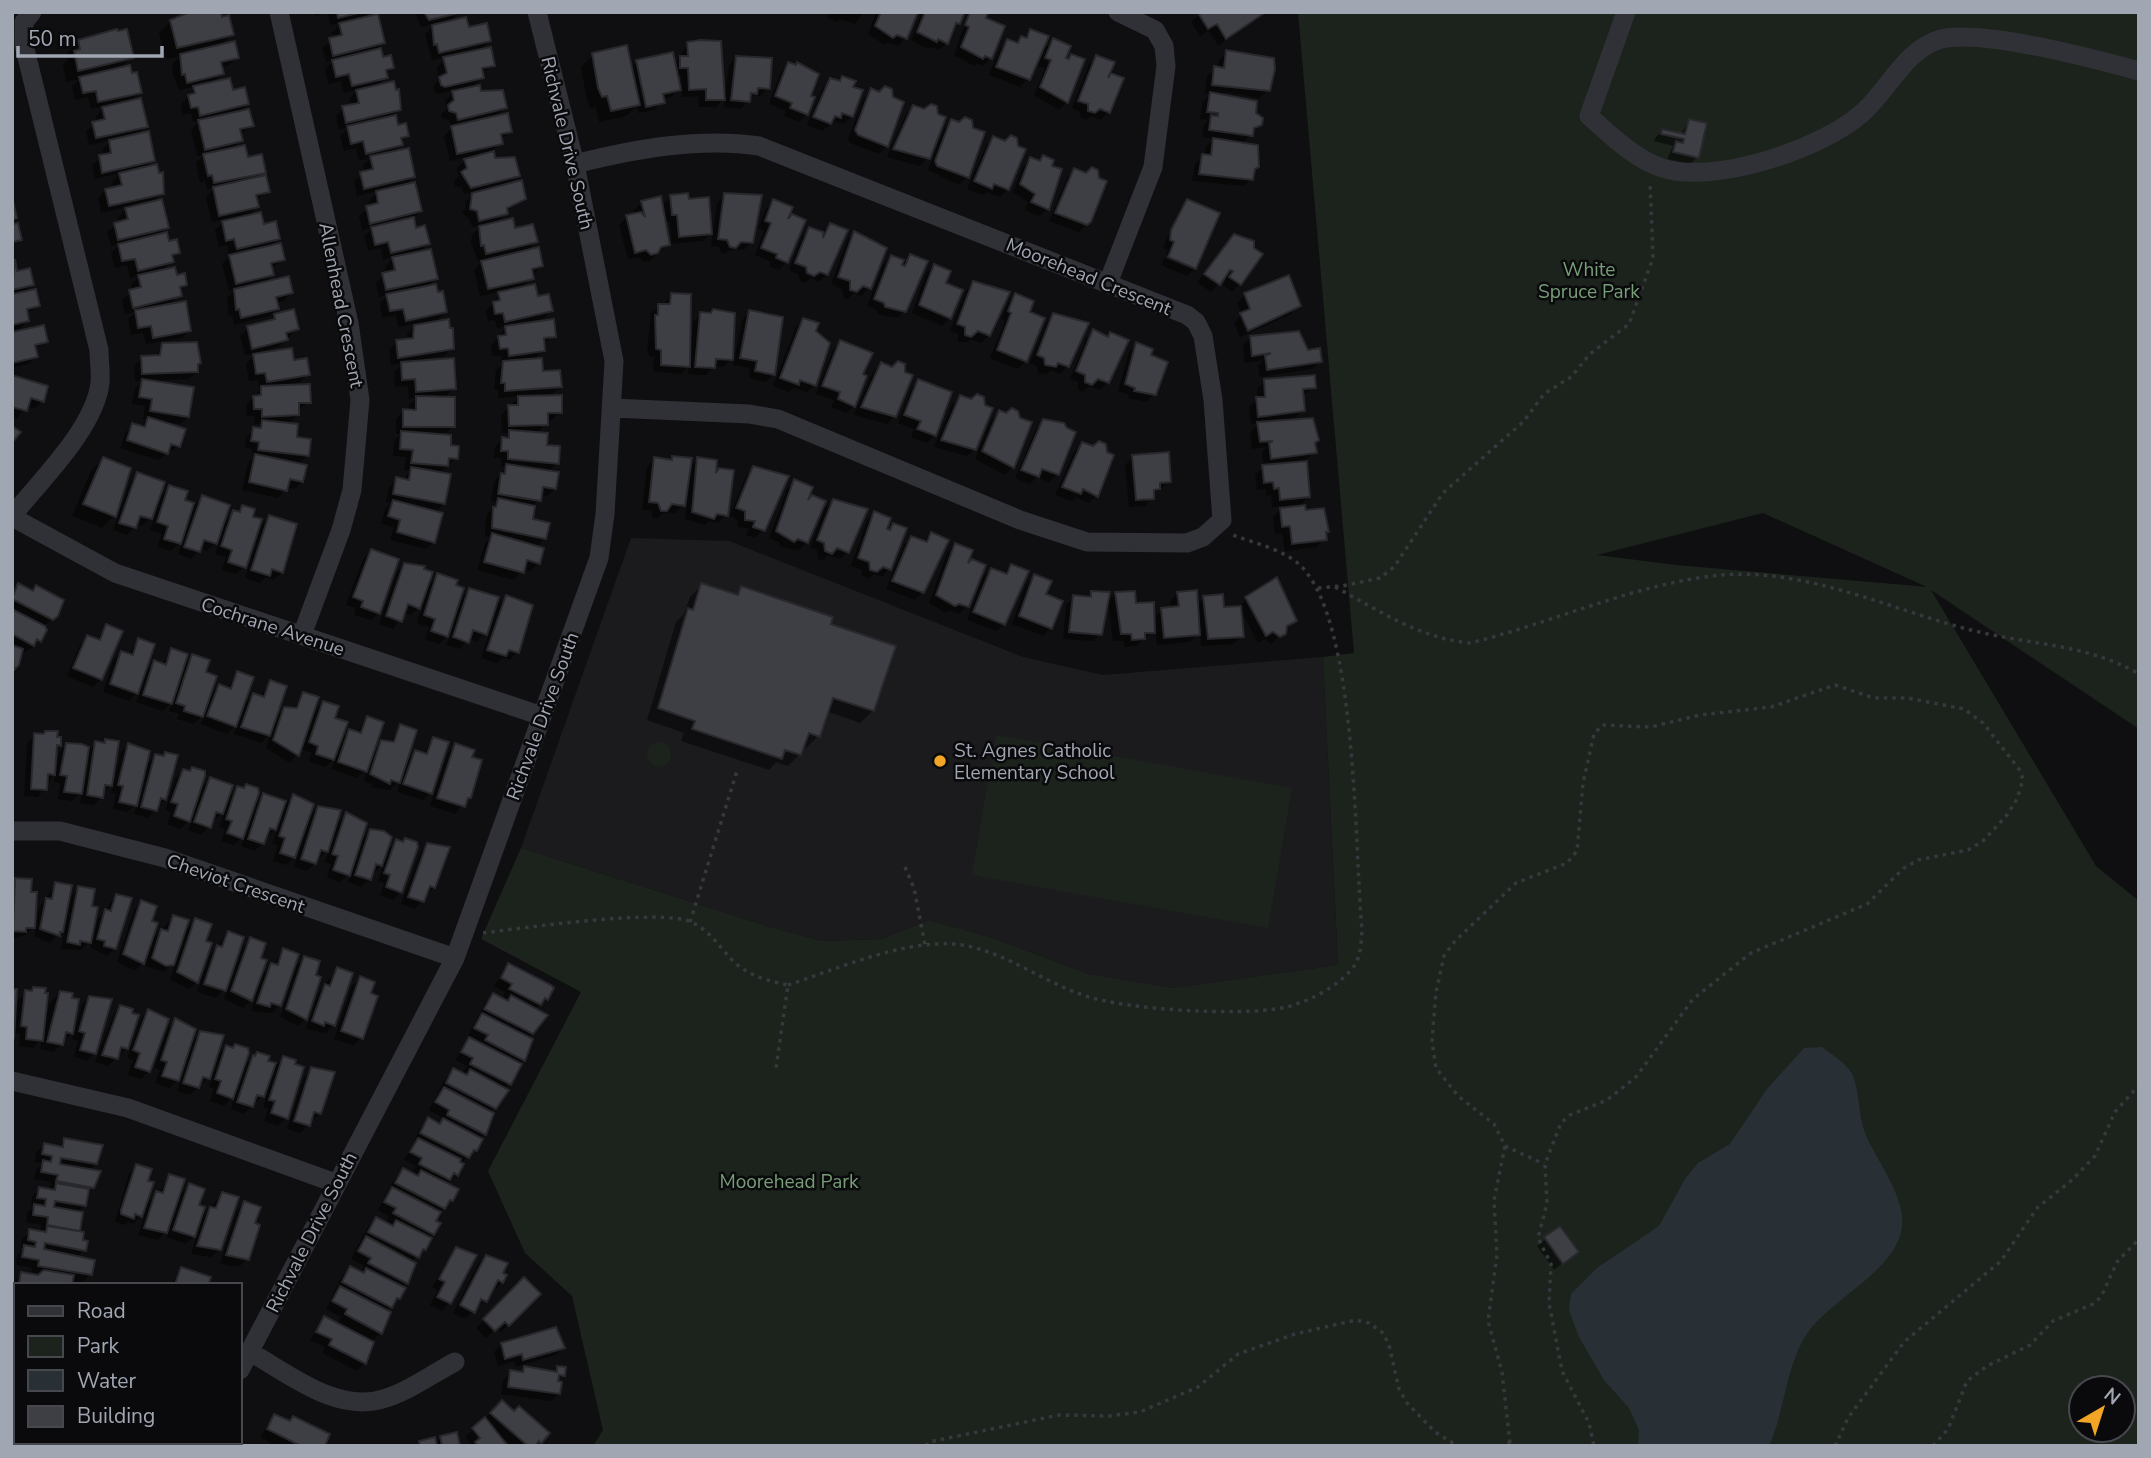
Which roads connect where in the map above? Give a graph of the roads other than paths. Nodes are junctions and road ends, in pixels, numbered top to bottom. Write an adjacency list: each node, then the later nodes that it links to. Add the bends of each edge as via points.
1 (32, 12): 10 (street, via 24,22 24,45 99,350 100,384 76,436)
2 (279, 12): 11 (street, Allenhead Crescent, via 349,323 360,400 352,490)
3 (537, 12): 7 (street, Richvale Drive South)
4 (1118, 12): 8 (street, via 1155,30 1164,46 1166,66 1153,167)
5 (1626, 12): 6 (street, via 1589,116 1648,161 1695,174 1737,169 1836,130 1860,115 1918,50 1940,40 1968,36)
6 (2139, 71)
7 (576, 164): 8 (street, Moorehead Crescent, via 706,142 759,146); 9 (street, Richvale Drive South, via 612,348)
8 (1108, 283): 9 (street, Moorehead Crescent, via 1186,315 1203,336 1222,520 1203,537 1187,543 1087,542 1020,520 778,419)
9 (612, 408): 12 (street, Richvale Drive South, via 599,558)
10 (12, 517): 11 (street, Cochrane Avenue, via 115,573)
11 (302, 635): 12 (street, Cochrane Avenue)
12 (542, 716): 14 (street, Richvale Drive South)
13 (12, 831): 14 (street, Cheviot Crescent, via 61,831 165,858)
14 (455, 958): 16 (street, Richvale Drive South)
15 (12, 1082): 16 (street, via 128,1108)
16 (335, 1183): 17 (street, Richvale Drive South)
17 (250, 1352): 18 (street, via 323,1394 359,1401 383,1399); 19 (street, Richvale Drive South)
18 (455, 1362)
19 (242, 1366)

